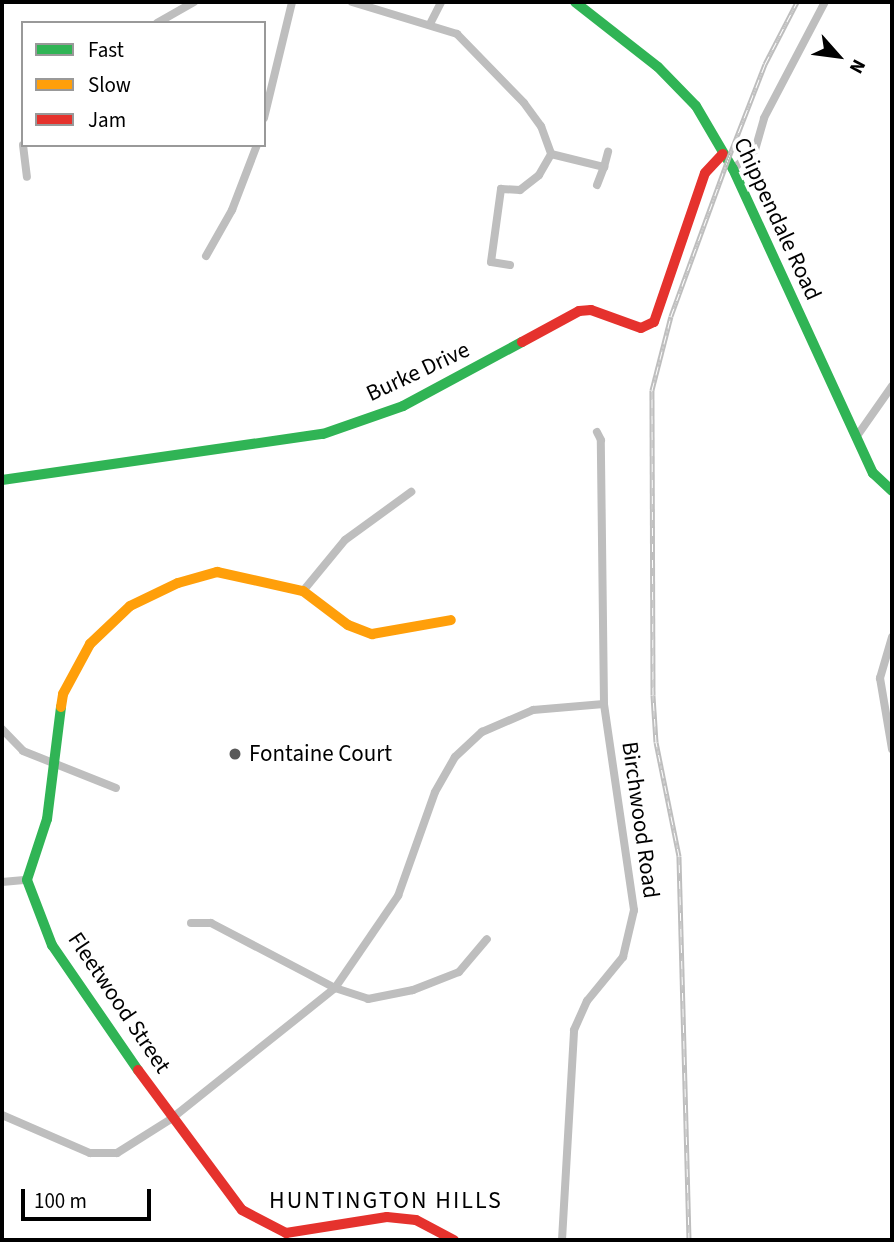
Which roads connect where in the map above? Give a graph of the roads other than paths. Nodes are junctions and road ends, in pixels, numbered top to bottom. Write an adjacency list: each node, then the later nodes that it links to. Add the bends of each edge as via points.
1 (194, 2): 7 (street)
2 (292, 2): 9 (street)
3 (352, 2): 8 (street)
4 (441, 2): 8 (street)
5 (575, 2): 14 (street, Chippendale Road, via 679,86)
6 (825, 2): 16 (street, via 764,117 755,150)
7 (161, 21)
8 (430, 24): 13 (street, via 457,34 490,64 541,126)
9 (266, 110)
10 (23, 147): 17 (street)
11 (256, 147): 19 (street, via 232,210)
12 (608, 152): 15 (street)
13 (551, 154): 15 (street); 20 (street, via 539,175 520,190 501,189 491,262)
14 (723, 154): 16 (street, Chippendale Road); 24 (street, Burke Drive, via 705,173 663,306 654,322 641,328 592,310 579,311 479,369 403,406 323,434)
15 (604, 167): 18 (street)
16 (733, 169): 23 (street, Chippendale Road)
17 (27, 177)
18 (597, 185)
19 (206, 256)
20 (510, 265)
21 (892, 386): 23 (street)
22 (597, 432): 30 (street, Birchwood Road, via 601,440)
23 (856, 436): 25 (street, Chippendale Road, via 873,472)
24 (2, 480)
25 (892, 491)
26 (411, 492): 27 (street, via 345,540)
27 (303, 590): 28 (street, via 348,625 372,634); 33 (street, via 217,572 178,583 130,607 90,644 63,694)
28 (450, 620)
29 (892, 637): 32 (street, via 880,678)
30 (604, 704): 39 (street, via 533,710 482,732 455,757 435,792 398,896); 44 (street, Birchwood Road, via 634,911 623,957 587,1001 574,1030)
31 (2, 729): 33 (street, via 23,751)
32 (892, 749)
33 (52, 764): 34 (street); 35 (street, via 47,819)
34 (116, 789)
35 (27, 880): 36 (street); 41 (street, Fleetwood Street, via 52,944)
36 (2, 883)
37 (191, 923): 39 (street, via 211,923)
38 (487, 939): 39 (street, via 459,972 413,990 368,999)
39 (335, 988): 41 (street)
40 (2, 1115): 41 (street, via 90,1153 117,1153)
41 (171, 1119): 42 (street, Fleetwood Street, via 242,1210 286,1233 387,1217 416,1220)
42 (441, 1237): 43 (street, Fleetwood Street)
43 (454, 1240)
44 (562, 1240)

